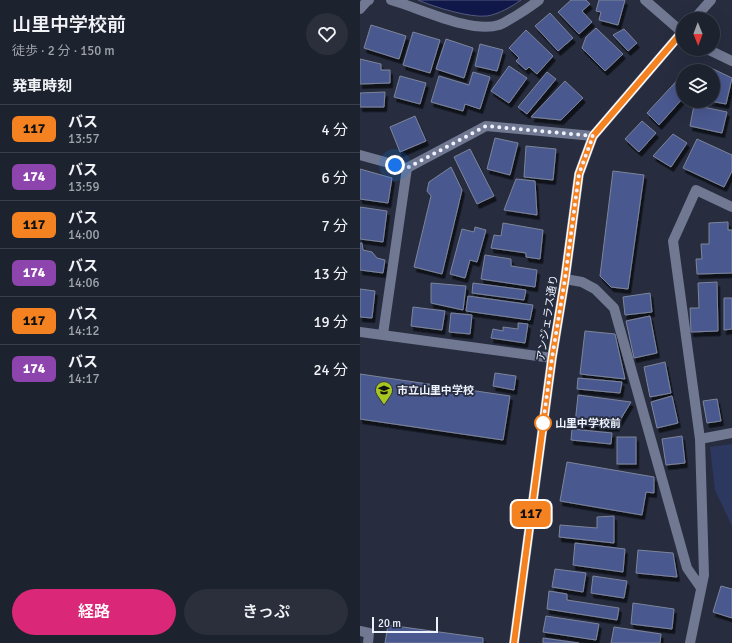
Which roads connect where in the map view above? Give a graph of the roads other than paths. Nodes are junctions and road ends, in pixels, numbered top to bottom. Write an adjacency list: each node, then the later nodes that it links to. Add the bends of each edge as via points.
1 (369, 0): 6 (street)
2 (392, 0): 3 (street, via 455,22 481,27 499,25)
3 (539, 0)
4 (645, 0): 8 (street)
5 (711, 0): 7 (street)
6 (360, 10)
7 (700, 12)
8 (676, 26)
9 (676, 40): 12 (street, アンジェラス通り)
10 (720, 55): 11 (street)
11 (732, 61)
12 (593, 136): 14 (street, via 486,126); 16 (street, アンジェラス通り, via 579,174)
13 (360, 156): 14 (street)
14 (407, 168): 18 (street)
15 (732, 207): 21 (street, via 696,190 672,241)
16 (565, 279): 19 (street, アンジェラス通り); 22 (street, via 582,282 595,289 614,308 687,568)
17 (360, 332): 18 (street)
18 (383, 334): 19 (street)
19 (552, 358): 25 (street, アンジェラス通り)
20 (732, 433): 21 (street)
21 (700, 439): 22 (street, via 704,575)
22 (701, 588): 26 (street)
23 (360, 631): 24 (street, via 369,633)
24 (368, 643)
25 (514, 643)
26 (690, 643)

